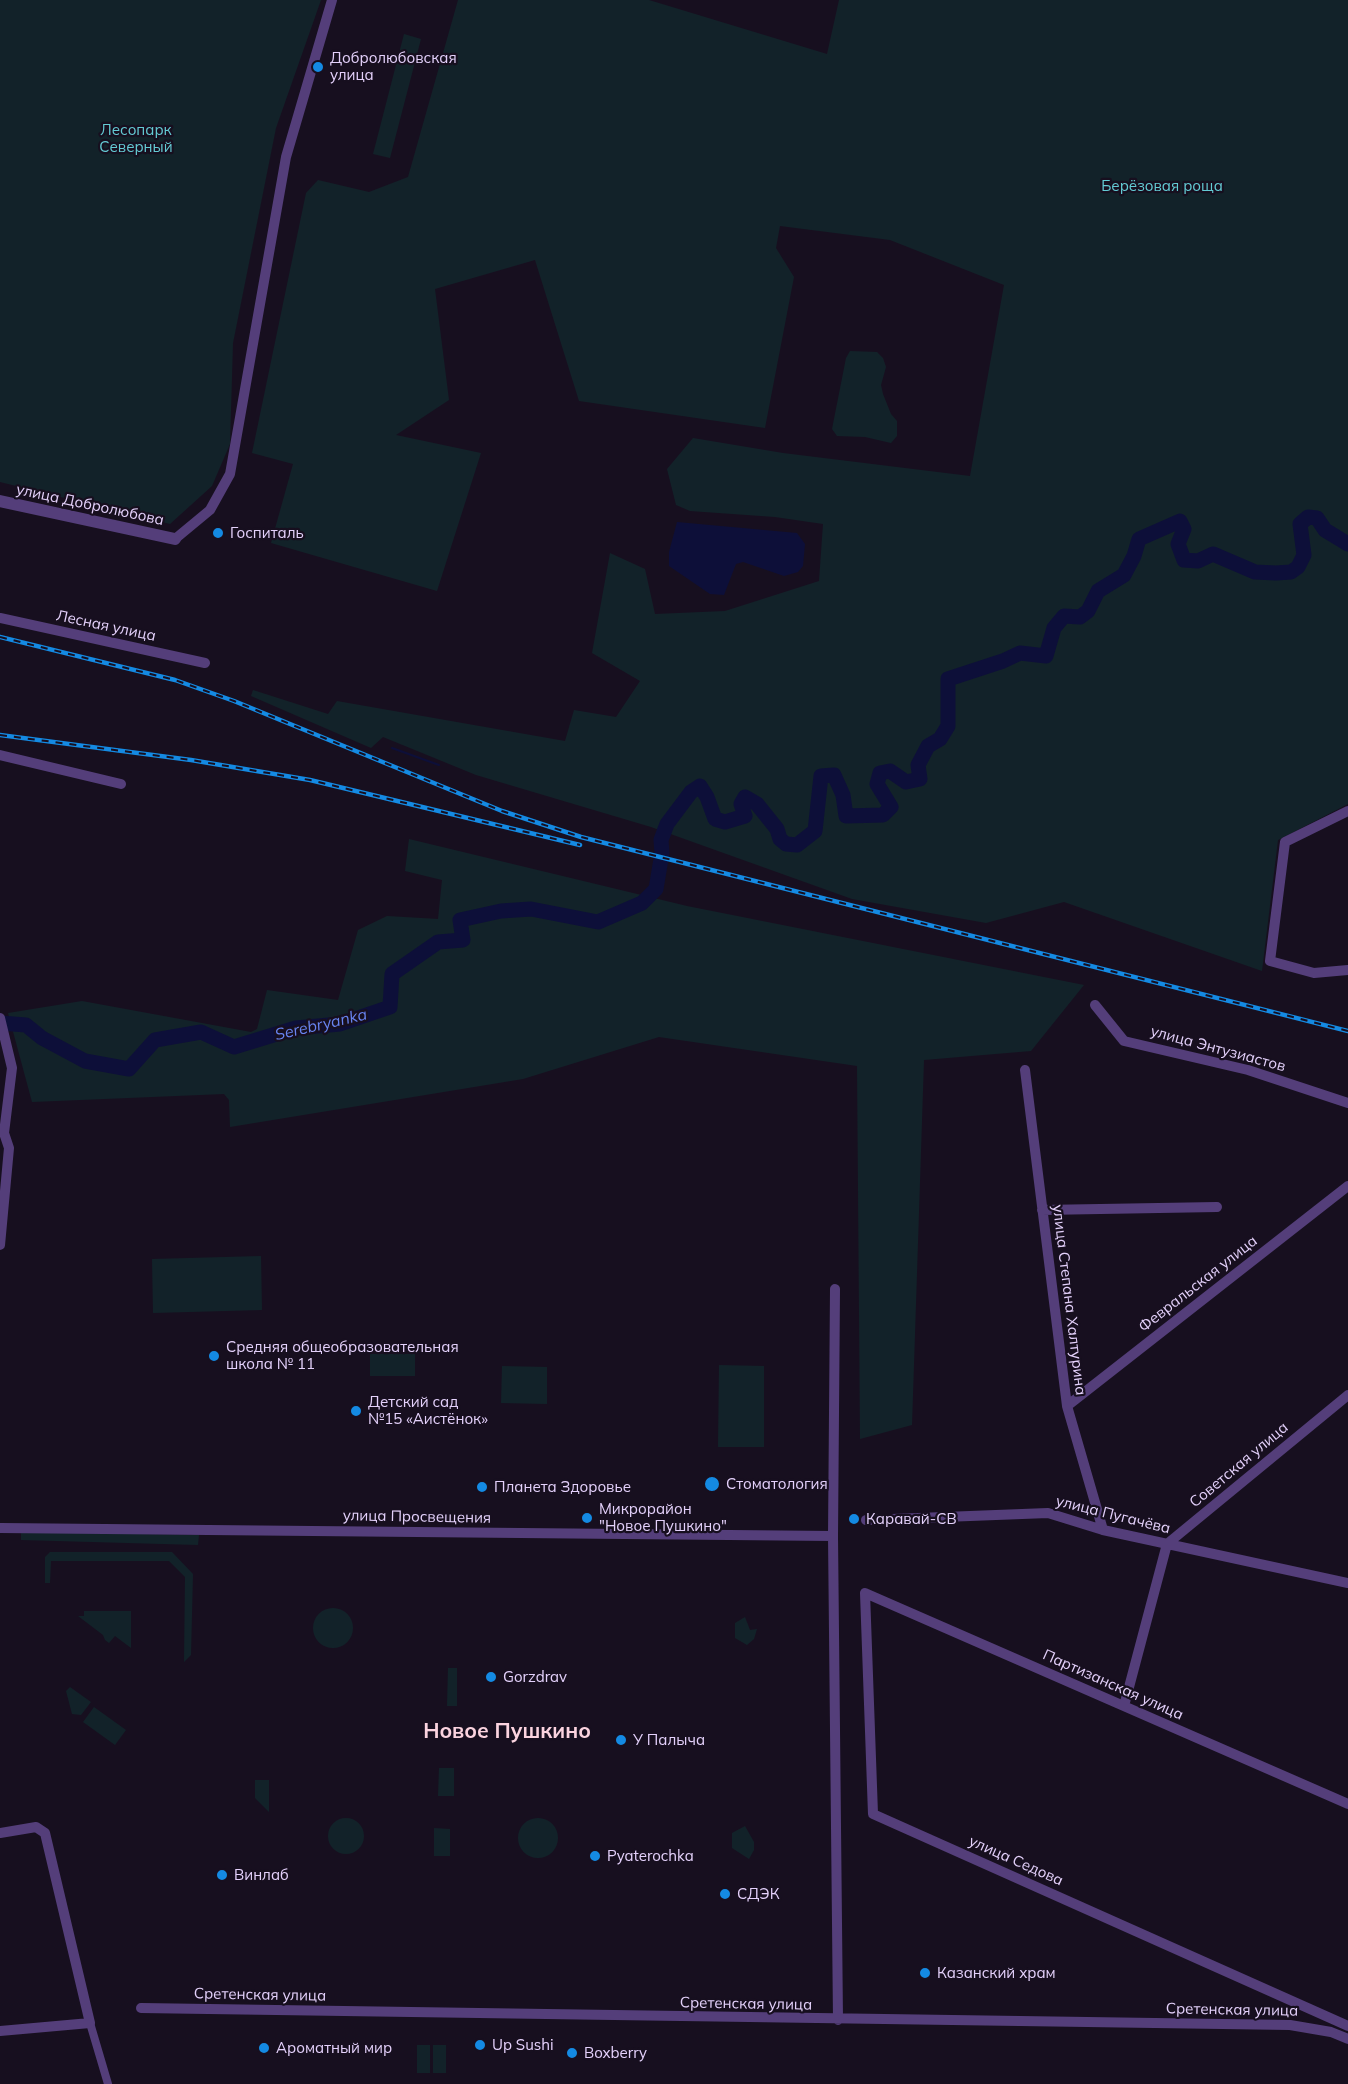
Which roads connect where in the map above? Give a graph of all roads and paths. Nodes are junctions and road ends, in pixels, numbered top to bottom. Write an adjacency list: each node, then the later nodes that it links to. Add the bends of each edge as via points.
1 (332, 0): 3 (street, via 286,157 230,474 210,510)
2 (0, 501): 3 (street, улица Добролюбова)
3 (175, 539)
4 (0, 618): 5 (street, Лесная улица)
5 (205, 663)
6 (0, 755): 7 (street)
7 (121, 784)
8 (1348, 811): 9 (street, via 1285,842 1270,961 1314,973)
9 (1348, 970)
10 (1095, 1005): 13 (street, улица Энтузиастов, via 1124,1041 1248,1070)
11 (0, 1018): 17 (street, via 12,1068 4,1133 9,1148)
12 (1025, 1071): 16 (street, улица Степана Халтурина)
13 (1348, 1103)
14 (1348, 1186): 20 (street, Февральская улица)
15 (1217, 1206): 16 (street)
16 (1042, 1210): 20 (street, улица Степана Халтурина)
17 (0, 1245)
18 (835, 1289): 24 (street)
19 (1348, 1395): 25 (street, Советская улица)
20 (1067, 1406): 23 (street, улица Степана Халтурина)
21 (866, 1520): 23 (street, улица Пугачёва, via 1048,1514)
22 (0, 1528): 24 (street, улица Просвещения)
23 (1103, 1530): 25 (street, улица Пугачёва)
24 (833, 1536): 32 (street)
25 (1167, 1544): 26 (street, улица Пугачёва); 28 (street)
26 (1348, 1583)
27 (865, 1593): 28 (street, Партизанская улица); 34 (street, улица Седова, via 873,1814)
28 (1124, 1706): 29 (street, Партизанская улица)
29 (1348, 1804)
30 (0, 1833): 33 (street, via 36,1827 45,1833)
31 (141, 2008): 32 (street, Сретенская улица)
32 (838, 2020): 36 (street, Сретенская улица, via 1290,2025)
33 (90, 2023): 35 (street); 37 (street)
34 (1348, 2026)
35 (0, 2031)
36 (1348, 2039)
37 (108, 2084)

